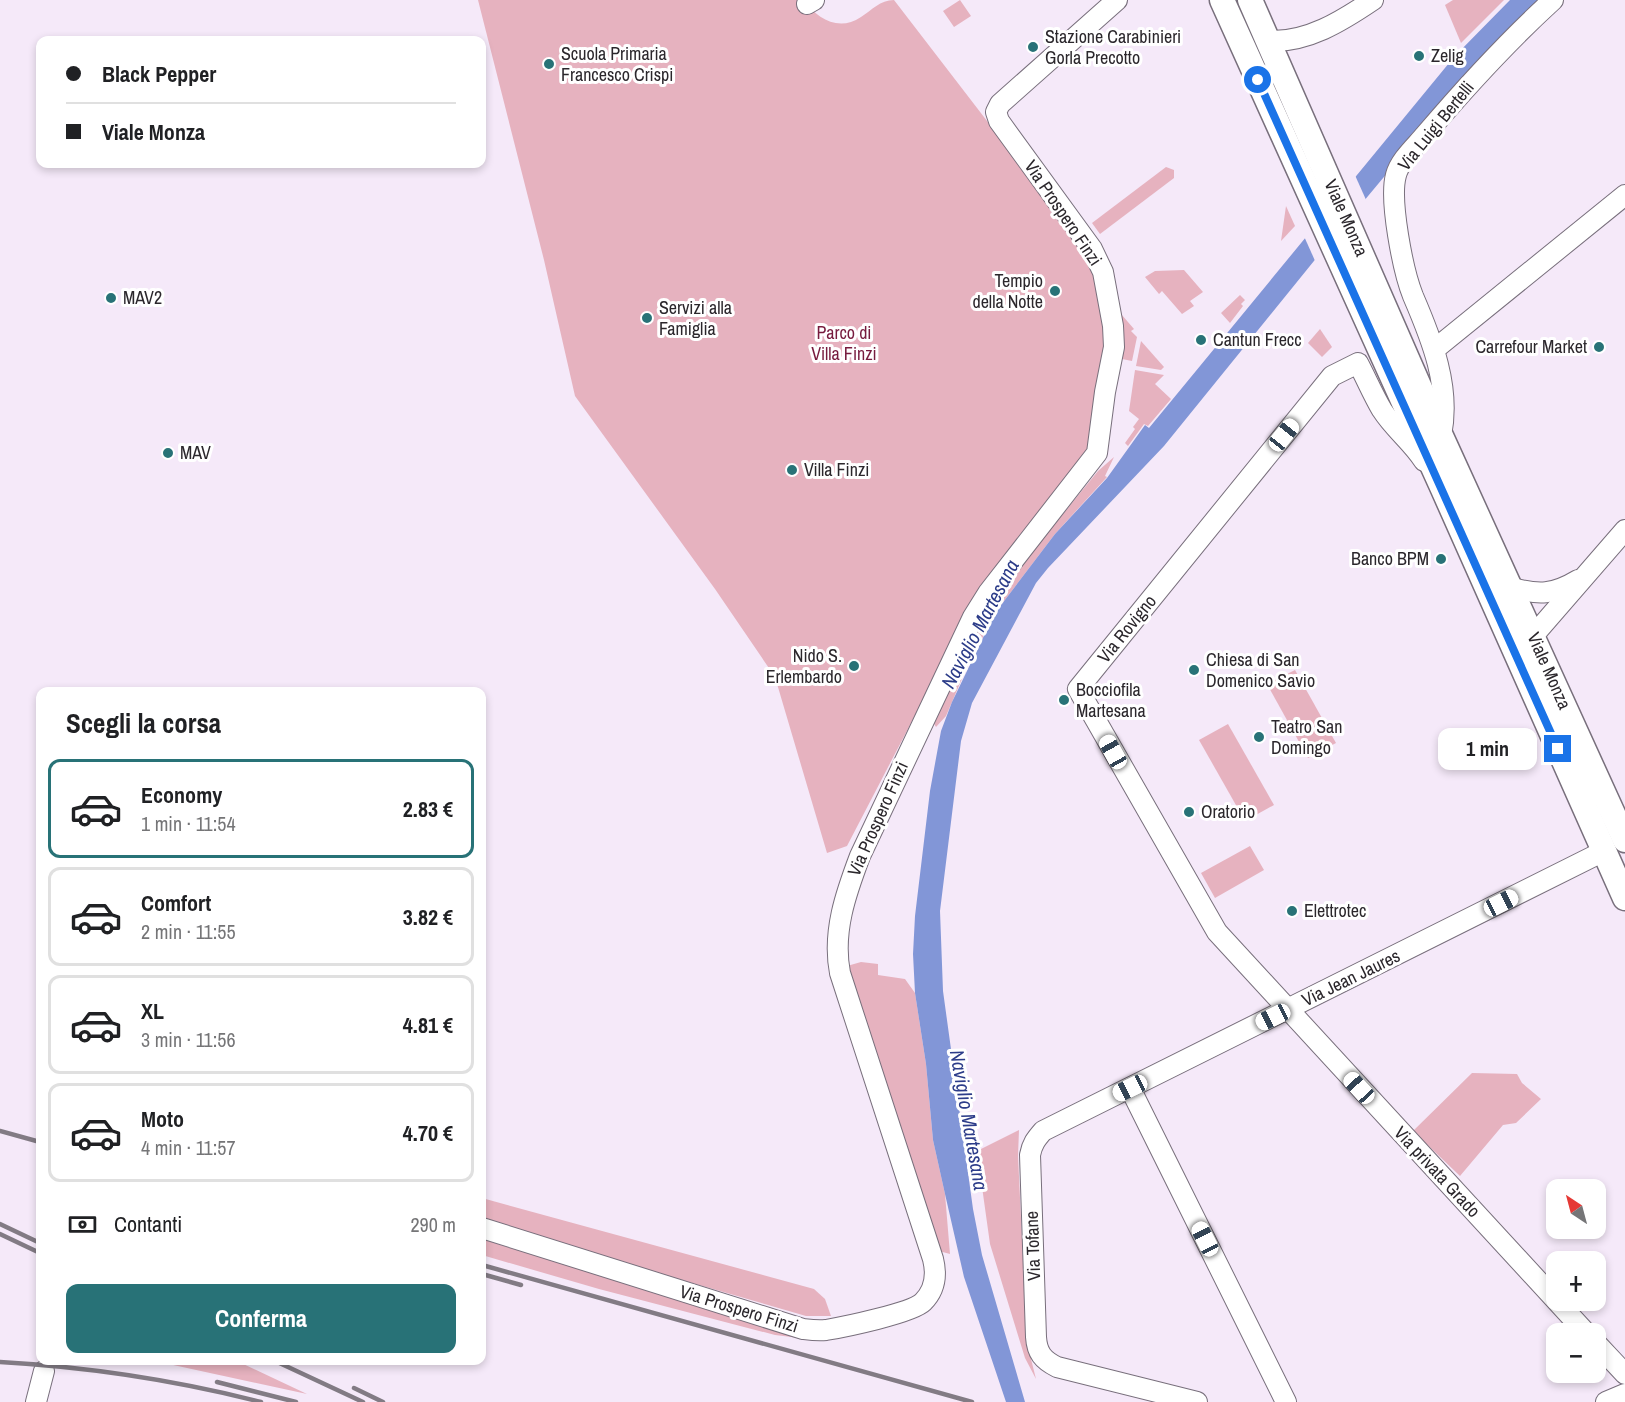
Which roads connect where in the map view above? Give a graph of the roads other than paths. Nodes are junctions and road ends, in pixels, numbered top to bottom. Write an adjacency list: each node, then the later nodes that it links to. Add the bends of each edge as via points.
1 (1117, 0): 21 (street, Via Prospero Finzi, via 1000,104 996,112 1095,254 1103,272 1114,352 1097,453 973,617 860,856 842,911 837,948 840,973 934,1265 931,1292 917,1307 834,1328 793,1328)
2 (1222, 0): 11 (main road, Viale Monza)
3 (1250, 0): 6 (main road, Viale Monza)
4 (1373, 0): 6 (street, via 1310,34 1290,41)
5 (1553, 0): 8 (street, Via Luigi Bertelli, via 1456,99 1396,174 1394,193 1402,259)
6 (1268, 41): 10 (main road, Viale Monza)
7 (1625, 195): 8 (street)
8 (1435, 349): 10 (street, via 1445,411)
9 (1358, 363): 11 (street, Viale Monza, via 1382,410 1413,444); 18 (street, Via Rovigno, via 1328,380 1078,689 1216,932)
10 (1441, 436): 14 (main road, Viale Monza)
11 (1443, 489): 16 (main road, Viale Monza)
12 (1625, 530): 13 (street)
13 (1588, 573): 14 (street, via 1570,585 1548,592); 15 (street)
14 (1512, 588): 15 (main road, Viale Monza)
15 (1533, 636): 16 (main road, Viale Monza)
16 (1615, 845): 17 (main road, Viale Monza); 18 (street, Via Jean Jaures)
17 (1625, 898)
18 (1288, 1010): 19 (street, Via Jean Jaures); 22 (street, Via privata Grado)
19 (1130, 1088): 20 (street, Via Jean Jaures, via 1043,1131); 29 (street)
20 (1036, 1139): 28 (street, Via Tofane, via 1030,1155 1036,1337 1040,1355 1057,1367)
21 (486, 1229)
22 (1577, 1323)
23 (1606, 1354): 25 (street)
24 (44, 1371): 27 (street)
25 (1625, 1374)
26 (1625, 1394): 30 (street)
27 (36, 1402)
28 (1197, 1402)
29 (1286, 1402)
30 (1606, 1402)

